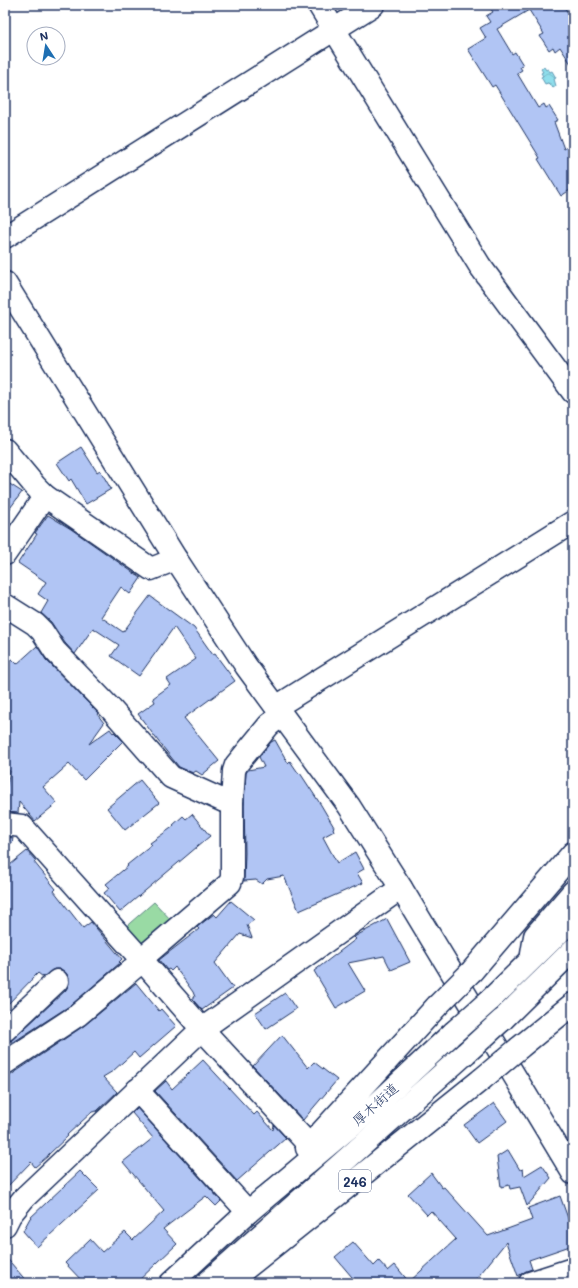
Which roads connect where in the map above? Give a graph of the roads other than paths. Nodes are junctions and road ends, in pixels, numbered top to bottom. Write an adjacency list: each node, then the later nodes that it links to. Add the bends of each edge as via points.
1 (319, 5): 3 (main road)
2 (373, 5): 3 (main road)
3 (334, 29): 4 (main road); 6 (main road, via 480,266)
4 (5, 238)
5 (5, 283): 11 (main road)
6 (573, 392)
7 (5, 450): 8 (main road)
8 (45, 496): 10 (main road); 11 (main road, via 151,569)
9 (573, 522): 13 (main road)
10 (5, 554)
11 (176, 559): 13 (main road, via 246,666)
12 (5, 605): 14 (main road, via 42,631 55,651 171,777)
13 (279, 711): 14 (main road, via 236,765); 17 (main road, via 349,806)
14 (232, 802): 21 (main road, via 230,883)
15 (5, 824): 21 (main road, via 22,826)
16 (573, 853): 29 (main road, bridge, via 472,971)
17 (401, 888): 25 (main road); 30 (main road)
18 (573, 892): 22 (main road, via 535,936)
19 (573, 919): 22 (main road, 厚木街道)
20 (573, 950): 35 (main road, 厚木街道 / 246, bridge, via 466,1053)
21 (141, 959): 25 (main road); 27 (main road, via 78,1015)
22 (530, 961): 31 (main road, 厚木街道, bridge, via 377,1104)
23 (58, 981): 26 (main road)
24 (573, 1004): 36 (main road, 246, bridge)
25 (202, 1029): 28 (main road); 29 (main road)
26 (5, 1030)
27 (5, 1063)
28 (137, 1090): 31 (main road); 32 (main road, via 24,1198)
29 (309, 1145): 31 (main road)
30 (573, 1173)
31 (248, 1212): 34 (main road, 厚木街道)
32 (5, 1225)
33 (573, 1269): 37 (main road)
34 (171, 1283)
35 (207, 1283)
36 (227, 1283)
37 (530, 1283)

